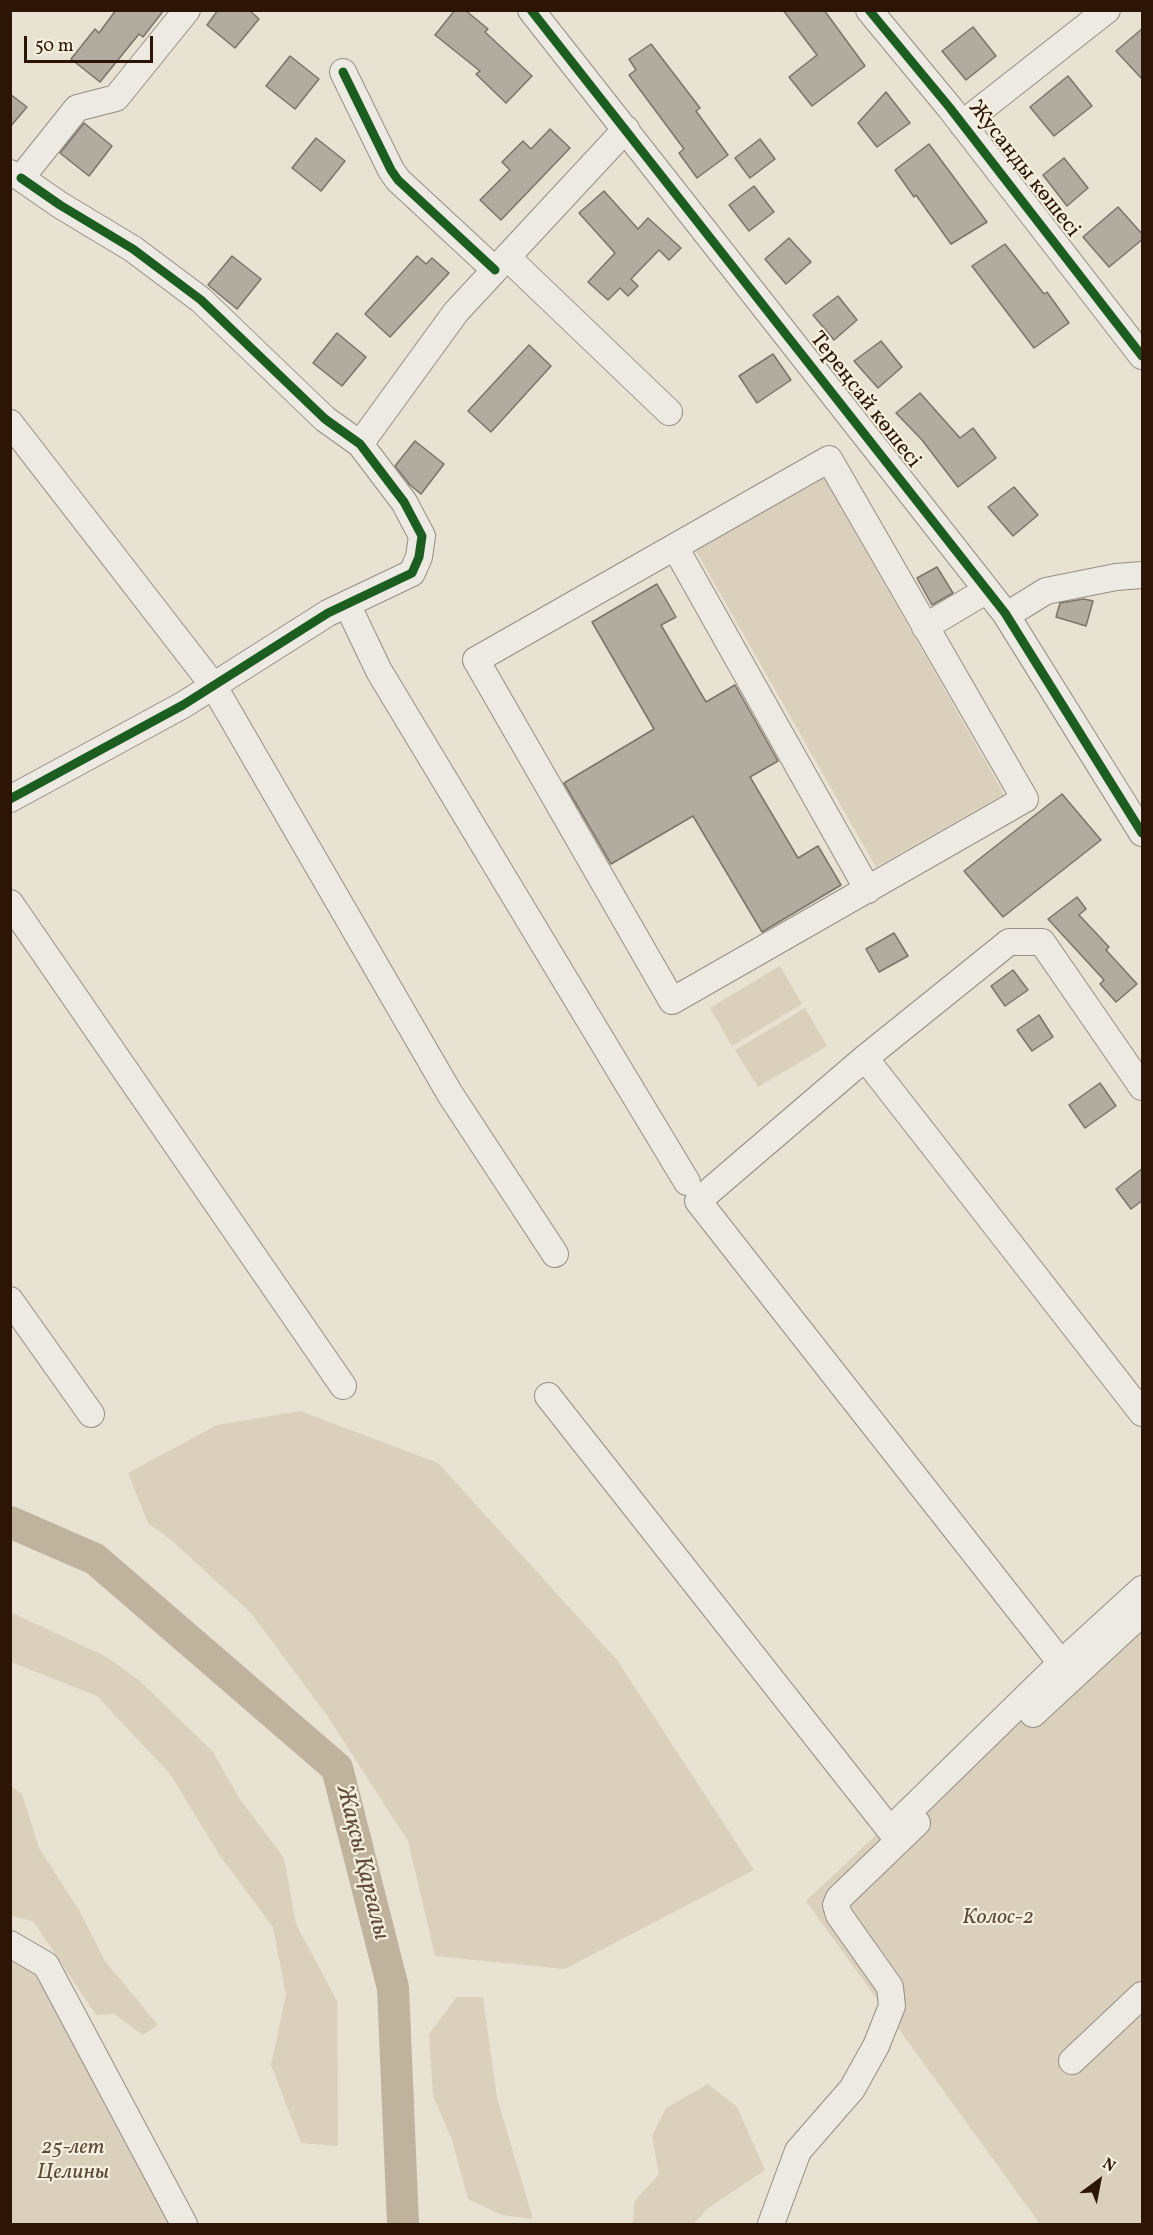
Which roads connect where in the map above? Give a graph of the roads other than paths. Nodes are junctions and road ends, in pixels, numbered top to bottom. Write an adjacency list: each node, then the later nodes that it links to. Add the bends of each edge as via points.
1 (187, 10): 8 (street, via 116,98 77,108)
2 (531, 10): 7 (street, Тереңсай көшесі)
3 (869, 10): 6 (street, Жусанды көшесі)
4 (1107, 10): 6 (street)
5 (343, 72): 9 (street, via 398,180)
6 (962, 124): 10 (street, Жусанды көшесі)
7 (626, 129): 9 (street); 16 (street, Тереңсай көшесі)
8 (16, 175): 13 (street, via 132,249 201,300 325,419)
9 (501, 264): 11 (street); 13 (street, via 456,312)
10 (1143, 356)
11 (669, 412)
12 (10, 423): 20 (street)
13 (360, 444): 17 (street, via 404,502 422,536 420,557 411,573)
14 (675, 547): 19 (street, via 829,459); 23 (street); 23 (street, via 476,660 672,1001)
15 (1143, 575): 18 (street, via 1046,591)
16 (987, 590): 18 (street, Тереңсай көшесі); 19 (street)
17 (347, 604): 20 (street); 27 (street, via 380,671)
18 (1007, 615): 22 (street, Тереңсай көшесі)
19 (925, 627): 23 (street, via 1025,799)
20 (213, 686): 21 (street); 28 (street, via 450,1094)
21 (10, 799)
22 (1143, 833)
23 (868, 890)
24 (10, 903): 30 (street)
25 (865, 1058): 26 (street, via 1009,942 1042,942); 32 (street); 36 (street, via 698,1201)
26 (1143, 1087)
27 (687, 1182)
28 (555, 1254)
29 (10, 1300): 33 (street)
30 (343, 1386)
31 (548, 1396): 36 (street, via 890,1830)
32 (1143, 1413)
33 (91, 1414)
34 (1143, 1588): 36 (street)
35 (1143, 1613): 41 (street, via 839,1898 839,1915 890,1987 892,2006 852,2089 798,2151)
36 (1061, 1663)
37 (10, 1944): 40 (street, via 46,1965)
38 (1143, 1995): 39 (street)
39 (1072, 2061)
40 (184, 2224)
41 (771, 2224)

